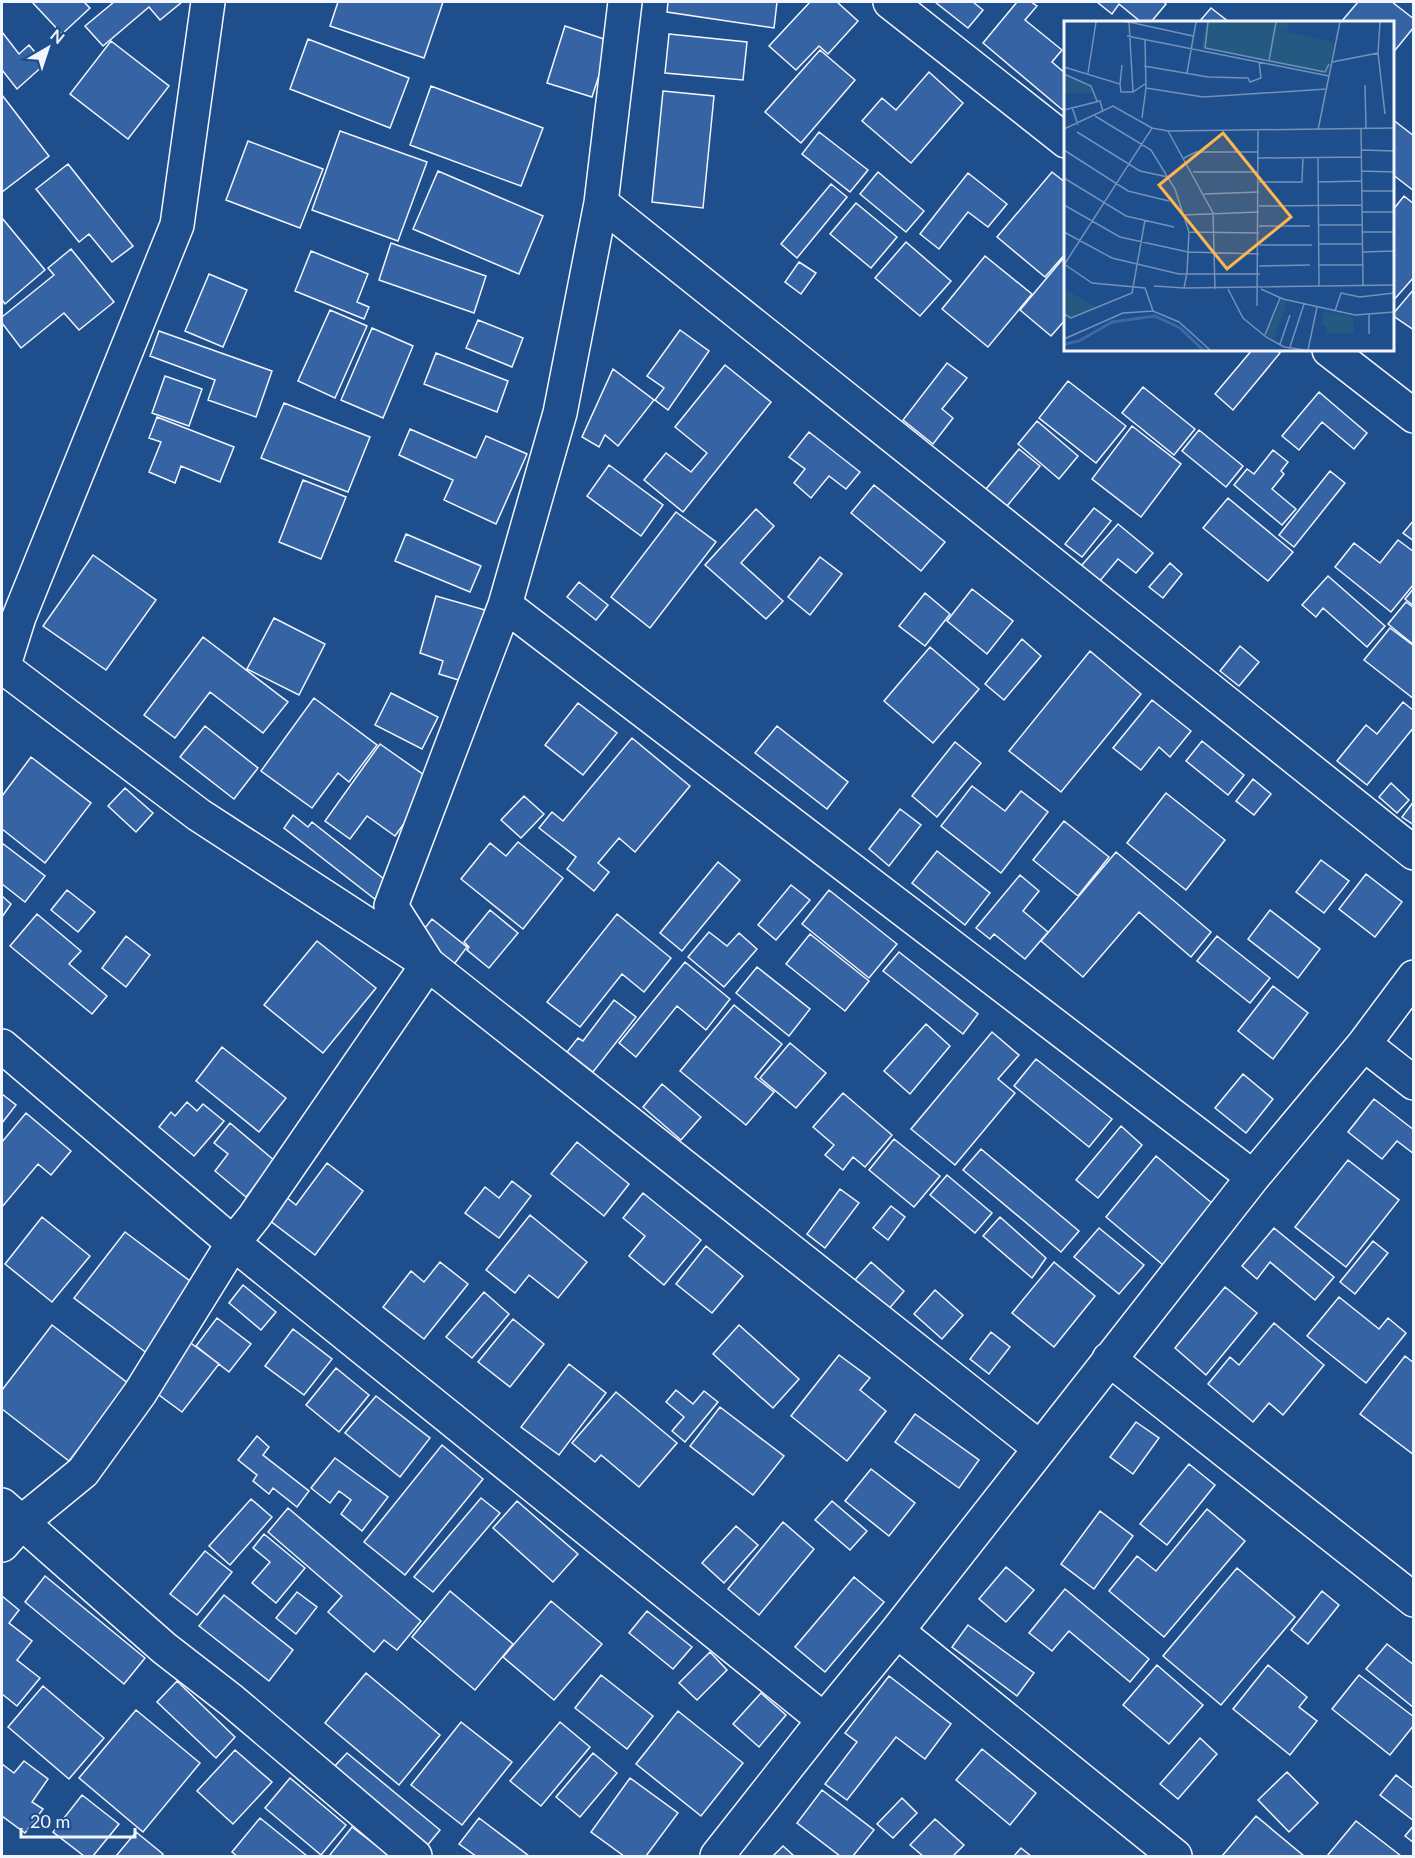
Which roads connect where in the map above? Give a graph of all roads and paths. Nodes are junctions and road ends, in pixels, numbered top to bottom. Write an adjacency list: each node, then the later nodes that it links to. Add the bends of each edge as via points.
1 (208, 2): 9 (street, via 177,225 19,617)
2 (625, 2): 5 (street)
3 (890, 2): 4 (street)
4 (1064, 140)
5 (601, 203): 8 (street, via 560,413); 10 (street)
6 (1330, 351): 7 (street)
7 (1413, 416)
8 (505, 605): 11 (street, via 391,906); 16 (street)
9 (2, 669): 11 (street, via 199,815)
10 (1413, 853)
11 (428, 964): 17 (street); 19 (street)
12 (1413, 977): 13 (street)
13 (1364, 1044): 15 (street); 16 (street)
14 (2, 1046): 17 (street)
15 (1413, 1083)
16 (1253, 1177): 18 (street)
17 (233, 1243): 20 (street, via 140,1393 83,1472); 23 (street)
18 (1109, 1359): 19 (street); 21 (street)
19 (1040, 1448): 22 (street)
20 (8, 1524): 24 (street, via 231,1700)
21 (1413, 1600)
22 (897, 1631): 23 (street); 26 (street)
23 (824, 1720): 25 (street)
24 (416, 1857)
25 (717, 1857)
26 (1175, 1857)

